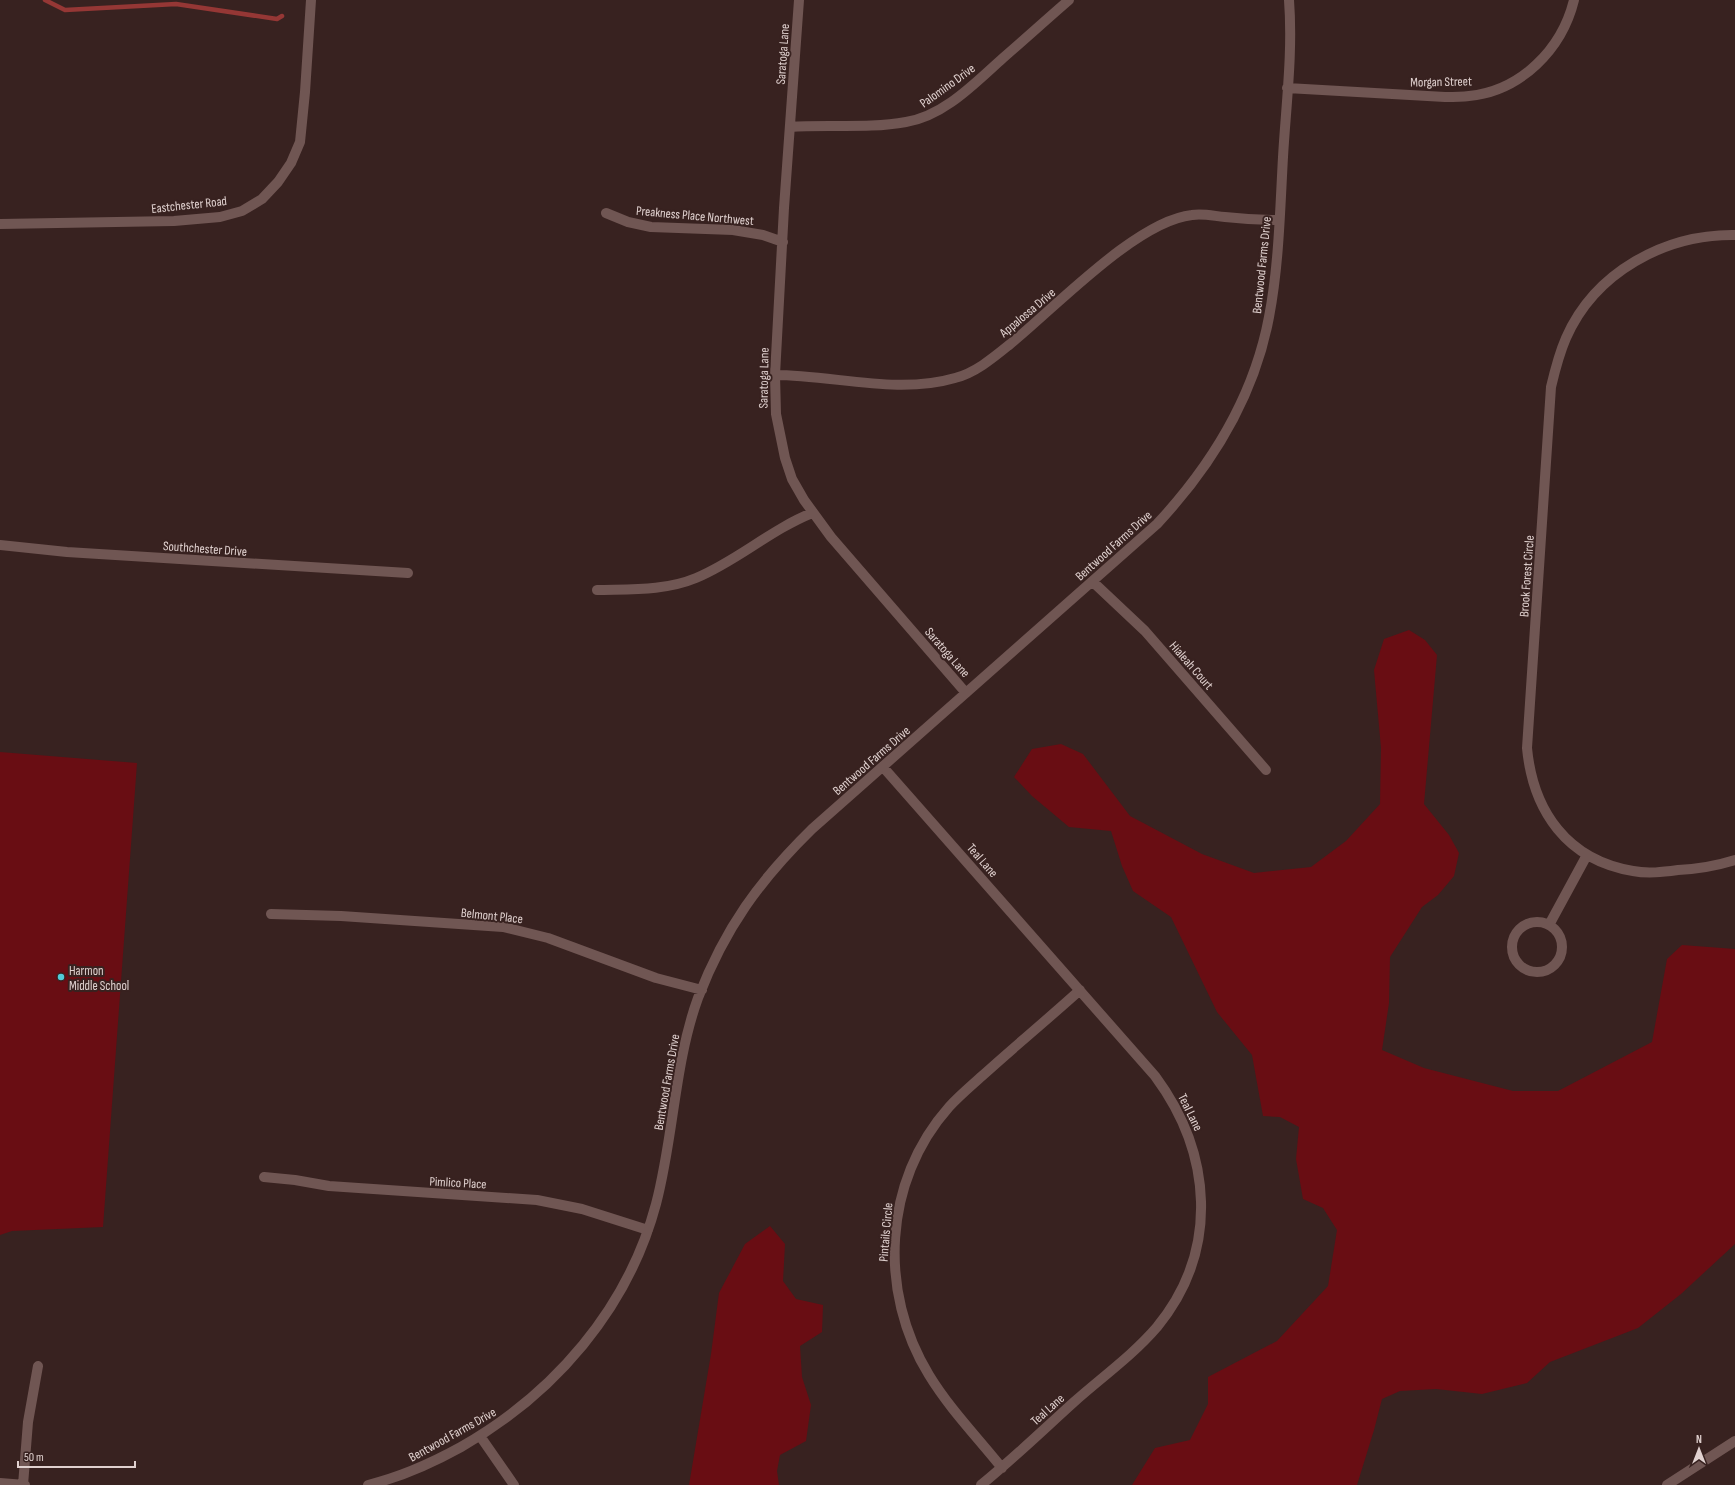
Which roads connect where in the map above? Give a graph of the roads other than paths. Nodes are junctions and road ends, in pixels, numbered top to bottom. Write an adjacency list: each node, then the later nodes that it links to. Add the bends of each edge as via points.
1 (311, 0): 10 (street, Eastchester Road, via 300,142 291,163 262,199 242,210 220,217 174,221)
2 (799, 0): 7 (street, Saratoga Lane)
3 (1069, 0): 7 (street, Palomino Drive, via 974,84 928,117 884,125)
4 (1289, 0): 6 (street, Bentwood Farms Drive, via 1290,47)
5 (1574, 0): 6 (street, Morgan Street, via 1560,35 1548,53 1534,67 1495,90 1470,96 1445,97)
6 (1287, 88): 9 (street, Bentwood Farms Drive)
7 (790, 127): 12 (street, Saratoga Lane)
8 (606, 213): 12 (street, Preakness Place Northwest, via 628,222 651,227 733,230 763,235)
9 (1279, 220): 13 (street, Appalossa Drive, via 1193,214 1150,229 1099,268 996,355 956,378 934,383 889,384); 17 (street, Bentwood Farms Drive, via 1274,282 1262,350 1237,413 1209,460 1182,497 1157,524)
10 (0, 224)
11 (1735, 236): 22 (street, Brook Forest Circle, via 1691,238 1641,257 1616,274 1595,293 1580,313 1566,337 1557,361 1551,387 1527,748 1529,769 1544,810 1557,830)
12 (782, 242): 13 (street, Saratoga Lane)
13 (775, 375): 14 (street, Saratoga Lane, via 776,414 785,458 792,479)
14 (812, 513): 18 (street, via 791,522 696,579 655,588); 19 (street, Saratoga Lane)
15 (0, 545): 16 (street, Southchester Drive, via 67,552)
16 (408, 573)
17 (1093, 582): 19 (street, Bentwood Farms Drive); 21 (street, Hialeah Court, via 1145,631)
18 (597, 590)
19 (966, 693): 20 (street, Bentwood Farms Drive)
20 (883, 767): 26 (street, Bentwood Farms Drive, via 812,829 779,862 738,916); 27 (street, Teal Lane)
21 (1266, 770)
22 (1587, 855): 23 (street, Brook Forest Circle, via 1613,866 1653,872 1702,868); 25 (street)
23 (1735, 860)
24 (271, 914): 26 (street, Belmont Place, via 503,927 533,934 656,978)
25 (1549, 925): 25 (street, via 1532,922 1517,931 1511,947 1517,964 1524,969 1539,973 1547,971 1559,960 1563,944 1560,936)
26 (702, 990): 29 (street, Bentwood Farms Drive, via 684,1044 666,1159)
27 (1080, 990): 33 (street, Pintails Circle, via 991,1068 942,1116 925,1140 908,1175 896,1225 895,1270 898,1292 904,1320 918,1356 942,1394); 33 (street, Teal Lane, via 1155,1076 1179,1114 1195,1153 1200,1178 1201,1201 1196,1246 1181,1288 1158,1326 1127,1359 1075,1401)
28 (264, 1178): 29 (street, Pimlico Place, via 344,1187 537,1200 582,1209)
29 (648, 1230): 31 (street, Bentwood Farms Drive, via 616,1297 582,1348 528,1401)
30 (38, 1366): 35 (street, via 28,1422)
31 (480, 1436): 36 (street, Bentwood Farms Drive, via 422,1467); 37 (street)
32 (1735, 1441): 39 (street)
33 (1002, 1468): 38 (street, Teal Lane)
34 (0, 1483): 35 (street)
35 (24, 1485)
36 (368, 1485)
37 (514, 1485)
38 (981, 1485)
39 (1667, 1485)

